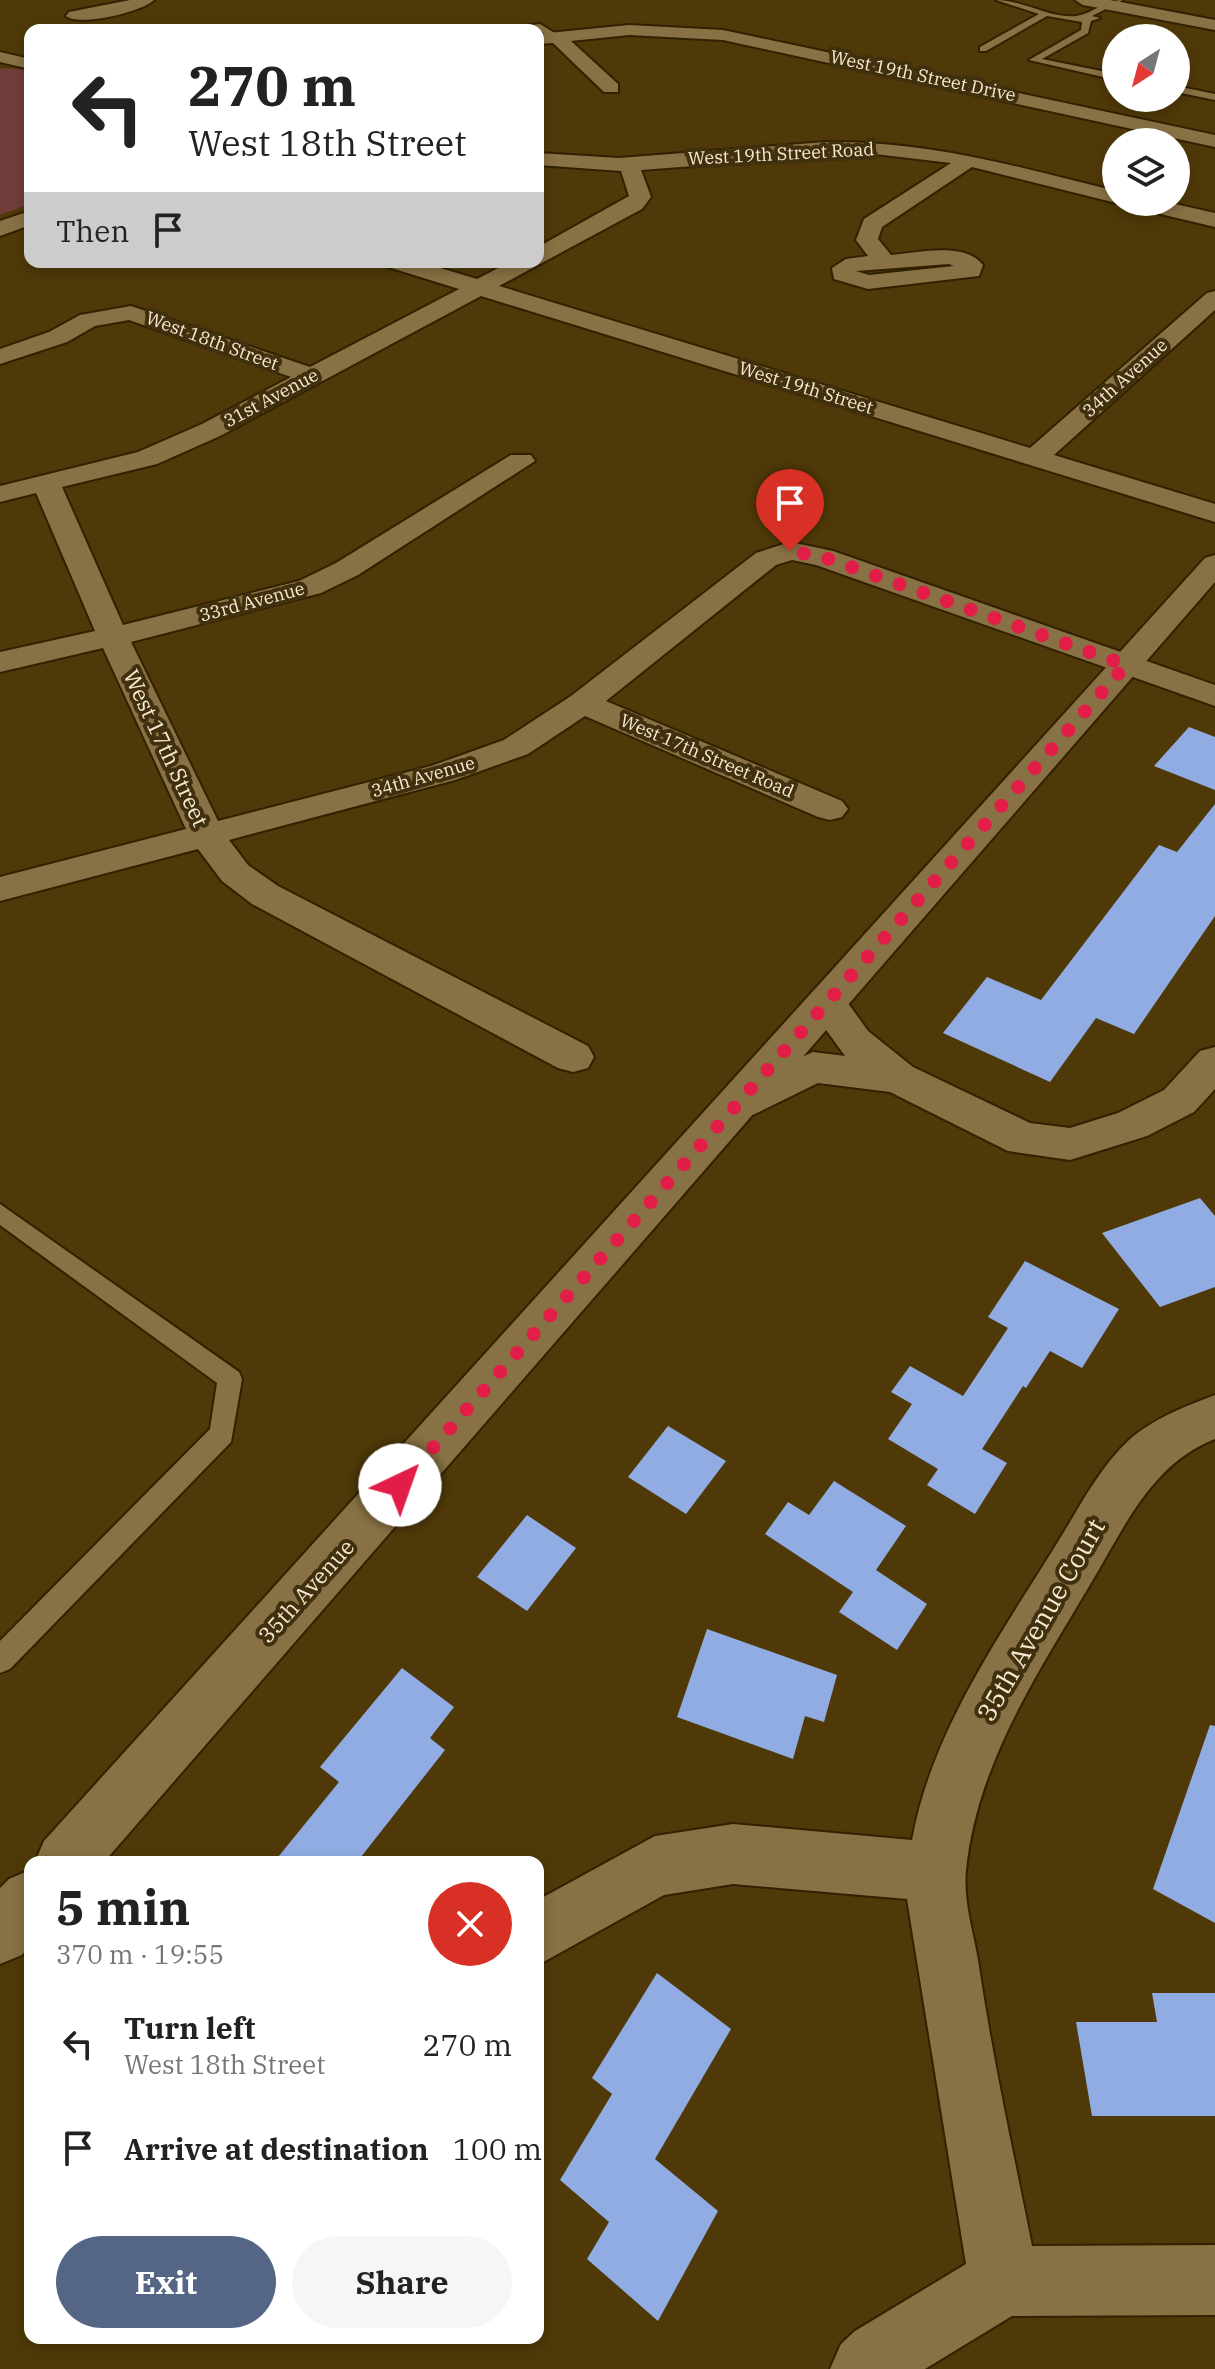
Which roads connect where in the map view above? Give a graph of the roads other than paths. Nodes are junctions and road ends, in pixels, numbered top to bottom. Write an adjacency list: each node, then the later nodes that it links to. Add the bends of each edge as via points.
1 (146, 0): 2 (street); 9 (street)
2 (167, 0)
3 (1000, 0): 7 (lane)
4 (1083, 0): 6 (street)
5 (1130, 0): 8 (street)
6 (1110, 5): 10 (lane); 11 (street)
7 (1045, 14): 10 (lane); 13 (lane)
8 (1215, 15)
9 (75, 16)
10 (1087, 19): 17 (lane, via 1085,31 1034,60)
11 (1215, 25)
12 (547, 38): 18 (street, West 19th Street Drive, via 629,21); 19 (street)
13 (983, 49)
14 (0, 57): 15 (street)
15 (24, 63)
16 (1003, 71): 18 (street)
17 (1102, 74)
18 (976, 87): 22 (street, West 19th Street Drive)
19 (611, 88)
20 (1190, 92): 21 (lane)
21 (1215, 97)
22 (1215, 141)
23 (544, 159): 25 (street, West 19th Street Road)
24 (966, 162): 25 (street, West 19th Street Road, via 848,147); 26 (street, West 19th Street Road); 32 (street, via 872,224 867,240)
25 (629, 164): 31 (street, via 640,197 634,204)
26 (1102, 194)
27 (1190, 214): 29 (street)
28 (24, 219): 30 (street)
29 (1215, 220)
30 (0, 229)
31 (544, 253)
32 (884, 261)
33 (416, 268): 35 (street, West 19th Street)
34 (515, 268): 35 (street, 31st Avenue)
35 (479, 287): 38 (street, 31st Avenue); 39 (street, West 19th Street)
36 (1215, 298): 39 (street, 34th Avenue)
37 (0, 357): 38 (street, West 18th Street, via 66,334 88,320 131,313)
38 (311, 376): 41 (street, 31st Avenue, via 147,458)
39 (1035, 458): 43 (street, West 19th Street)
40 (521, 461): 45 (street, 33rd Avenue, via 310,587)
41 (47, 485): 42 (street, 31st Avenue); 45 (street, West 17th Street)
42 (0, 494)
43 (1215, 513)
44 (1215, 564): 47 (street, 35th Avenue)
45 (113, 636): 46 (street, 33rd Avenue); 51 (street, West 17th Street)
46 (0, 662)
47 (1126, 665): 48 (street); 49 (street, 34th Avenue, via 823,557 790,551 747,572); 53 (street, 35th Avenue)
48 (1215, 696)
49 (583, 703): 50 (street, West 17th Street Road); 51 (street, 34th Avenue, via 545,732 481,761)
50 (830, 809)
51 (207, 836): 52 (street, 34th Avenue); 54 (street, West 17th Street, via 235,873 265,895)
52 (0, 889)
53 (826, 1002): 56 (street, via 854,1041); 57 (street, 35th Avenue)
54 (573, 1057)
55 (1215, 1062): 56 (street, via 1179,1101 1132,1125 1070,1144 1023,1139)
56 (898, 1078): 57 (street, via 813,1067)
57 (740, 1103): 61 (street, 35th Avenue)
58 (0, 1213): 60 (lane, via 230,1379 222,1434)
59 (1215, 1417): 62 (street, 35th Avenue Court, via 1173,1433 1116,1489 986,1711 957,1783)
60 (0, 1660)
61 (85, 1855)
62 (936, 1872): 64 (street, via 733,1854 655,1866); 67 (street, 35th Avenue Court, via 956,2026)
63 (24, 1907): 65 (street)
64 (544, 1931)
65 (0, 1933)
66 (1215, 2280): 67 (street)
67 (1004, 2281): 68 (street)
68 (866, 2369)

